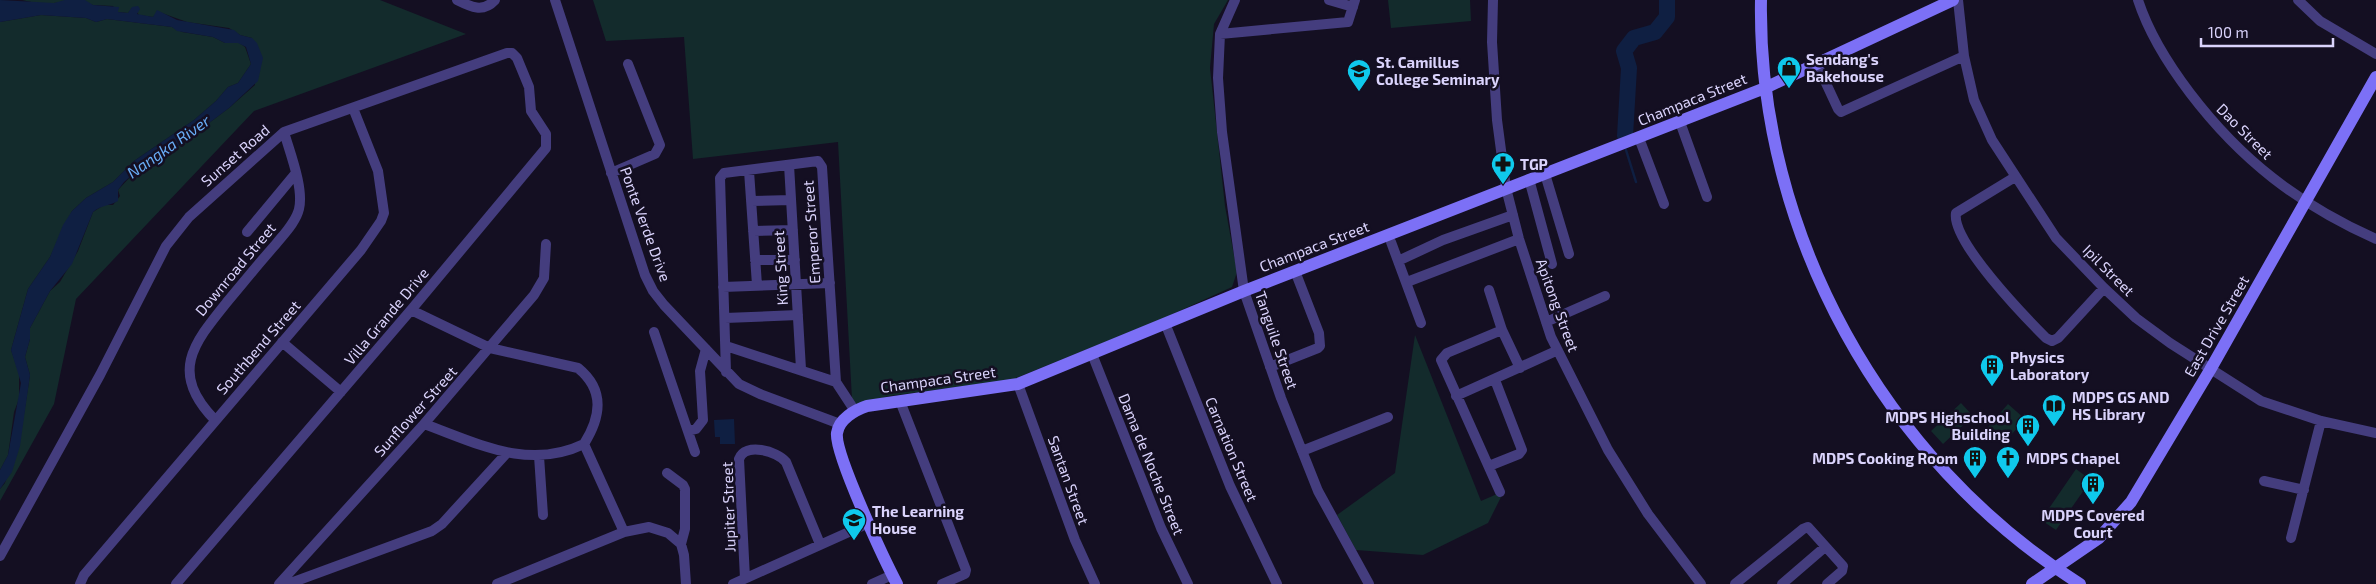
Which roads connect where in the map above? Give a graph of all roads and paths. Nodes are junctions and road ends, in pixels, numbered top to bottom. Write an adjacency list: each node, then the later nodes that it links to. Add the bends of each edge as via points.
1 (457, 0): 2 (street, via 478,8 489,6)
2 (495, 0)
3 (555, 0): 28 (street, Ponte Verde Drive)
4 (1235, 0): 13 (street, Tanguile Street)
5 (1329, 0): 12 (street)
6 (1493, 0): 32 (street, Apitong Street, via 1497,120)
7 (1761, 0): 20 (street)
8 (1953, 0): 18 (street, Champaca Street)
9 (1958, 0): 16 (street, Ipil Street)
10 (2138, 0): 36 (street, Dao Street, via 2166,61 2208,117 2241,153)
11 (2298, 0): 15 (street, via 2320,21)
12 (1354, 4): 13 (street, via 1349,21 1343,23)
13 (1220, 34): 59 (street, Tanguile Street, via 1218,78 1222,132)
14 (508, 52): 21 (street, Sunset Road); 61 (street, Villa Grande Drive, via 517,58 529,87 531,111 546,134 546,148)
15 (2376, 54)
16 (1964, 56): 18 (street, via 1841,112); 30 (street, Ipil Street, via 1974,100 1992,140)
17 (628, 64): 28 (street, via 660,145 655,154)
18 (1817, 64): 20 (street, Champaca Street)
19 (2376, 77): 36 (street, East Drive Street)
20 (1765, 88): 22 (street, Champaca Street); 112 (street, via 1788,198 1811,261 1856,352 1891,407 1946,474 2017,539)
21 (352, 108): 23 (street, Sunset Road); 69 (street, Southbend Street, via 378,171 384,213 361,250)
22 (1680, 122): 24 (street, Champaca Street); 33 (street)
23 (284, 132): 27 (street, Downroad Street); 111 (street, Sunset Road, via 215,192 176,232)
24 (1639, 138): 29 (street, Champaca Street); 37 (street)
25 (789, 165): 26 (street, Emperor Street); 34 (street, King Street); 53 (street, Emperor Street, via 818,161 822,167)
26 (749, 171): 35 (street); 56 (street, Emperor Street, via 724,173 720,178)
27 (296, 173): 41 (street); 88 (street, Downroad Street, via 300,201 292,223 202,333 191,352 190,374 195,392 204,409)
28 (611, 173): 72 (street, Ponte Verde Drive, via 649,283 664,305)
29 (1544, 174): 31 (street, Champaca Street); 46 (street)
30 (2015, 177): 57 (street, Ipil Street, via 2056,238); 57 (street, via 1956,213 1955,218 1965,240 1998,289 2052,341)
31 (1529, 179): 32 (street, Champaca Street); 50 (street)
32 (1506, 188): 38 (street, Apitong Street); 51 (street, Champaca Street)
33 (1707, 197)
34 (791, 200): 35 (street); 39 (street, King Street)
35 (751, 201): 40 (street)
36 (2306, 201): 43 (street, Dao Street); 78 (street, East Drive Street)
37 (1664, 204)
38 (1513, 215): 42 (street, Apitong Street); 49 (street)
39 (793, 230): 40 (street); 48 (street, King Street)
40 (753, 231): 47 (street)
41 (247, 232)
42 (1519, 239): 52 (street); 64 (street, Apitong Street)
43 (2376, 239)
44 (1391, 242): 49 (street)
45 (546, 244): 71 (street, Sunflower Street, via 543,282)
46 (1569, 254)
47 (755, 260): 48 (street); 55 (street)
48 (795, 260): 54 (street, King Street)
49 (1398, 260): 52 (street)
50 (1552, 264)
51 (1295, 271): 59 (street, Champaca Street); 75 (street, via 1319,333 1320,346)
52 (1407, 282): 66 (street)
53 (830, 283): 54 (street); 81 (street, Emperor Street)
54 (796, 284): 55 (street); 62 (street, King Street)
55 (757, 285): 56 (street)
56 (723, 287): 63 (street, Emperor Street)
57 (2104, 288): 78 (street, Ipil Street, via 2151,329)
58 (1489, 290): 67 (street)
59 (1244, 291): 65 (street, Champaca Street); 75 (street, Tanguile Street)
60 (1606, 296): 64 (street)
61 (412, 310): 71 (street); 83 (street, Villa Grande Drive)
62 (798, 315): 63 (street); 77 (street, King Street)
63 (725, 318): 70 (street, Emperor Street)
64 (1546, 322): 73 (street, Apitong Street)
65 (1165, 323): 74 (street, Champaca Street); 127 (street, Carnation Street, via 1230,486)
66 (1421, 323)
67 (1502, 330): 76 (street); 84 (street, via 1443,356 1441,360)
68 (654, 332): 92 (street)
69 (282, 342): 83 (street); 88 (street, Southbend Street)
70 (726, 346): 77 (street); 79 (street, Emperor Street)
71 (490, 348): 90 (street, Sunflower Street); 94 (street, via 578,368 590,377 598,398 596,422)
72 (706, 349): 79 (street, Ponte Verde Drive); 92 (street, via 700,371 702,420 696,429)
73 (1556, 350): 76 (street); 129 (street, Apitong Street, via 1608,450 1648,514)
74 (1092, 354): 82 (street, Champaca Street); 126 (street, Dama de Noche Street, via 1161,528)
75 (1270, 367): 95 (street, Tanguile Street)
76 (1520, 368): 80 (street)
77 (801, 369): 81 (street)
78 (2210, 370): 89 (street, Ipil Street, via 2260,401); 112 (street, East Drive Street, via 2131,502 2099,538)
79 (726, 372): 91 (street, Ponte Verde Drive, via 747,389)
80 (1495, 380): 84 (street); 99 (street, via 1522,450)
81 (836, 382): 86 (street, Emperor Street)
82 (1018, 384): 85 (street, Champaca Street); 125 (street, Santan Street, via 1075,540)
83 (341, 392): 117 (street, Villa Grande Drive)
84 (1456, 396): 99 (street)
85 (900, 401): 86 (street, Champaca Street); 124 (street, via 966,570 965,574)
86 (855, 411): 91 (street, Champaca Street)
87 (1388, 417): 95 (street)
88 (215, 420): 116 (street, Southbend Street, via 84,575)
89 (2321, 421): 93 (street, Ipil Street); 102 (street)
90 (424, 424): 97 (street); 118 (street, Sunflower Street)
91 (840, 424): 105 (street, via 836,437 839,450)
92 (688, 431): 96 (street)
93 (2376, 433)
94 (584, 444): 98 (street); 106 (street)
95 (1302, 451): 128 (street, Tanguile Street, via 1328,511)
96 (695, 452)
97 (506, 454): 98 (street); 119 (street, via 432,531)
98 (539, 456): 104 (street)
99 (1489, 466): 103 (street)
100 (667, 473): 108 (street, via 685,489 685,529)
101 (2264, 481): 102 (street)
102 (2304, 490): 107 (street)
103 (1500, 492)
104 (543, 515)
105 (869, 523): 109 (street); 114 (street)
106 (624, 532): 108 (street, via 649,527 668,533); 120 (street)
107 (2291, 538)
108 (681, 544): 121 (street)
109 (820, 544): 113 (street); 113 (street, Jupiter Street, via 783,458 752,449 741,453)
110 (1825, 548): 115 (street, via 1805,528); 130 (street); 131 (street, via 1843,569)
111 (0, 556)
112 (2056, 568): 132 (street, East Drive Street); 133 (street)
113 (746, 578): 122 (street)
114 (895, 579): 123 (street)
115 (1742, 582)
116 (80, 584)
117 (176, 584)
118 (279, 584)
119 (288, 584)
120 (497, 584)
121 (686, 584)
122 (733, 584)
123 (872, 584)
124 (942, 584)
125 (1095, 584)
126 (1188, 584)
127 (1276, 584)
128 (1369, 584)
129 (1701, 584)
130 (1782, 584)
131 (1827, 584)
132 (2032, 584)
133 (2080, 584)

